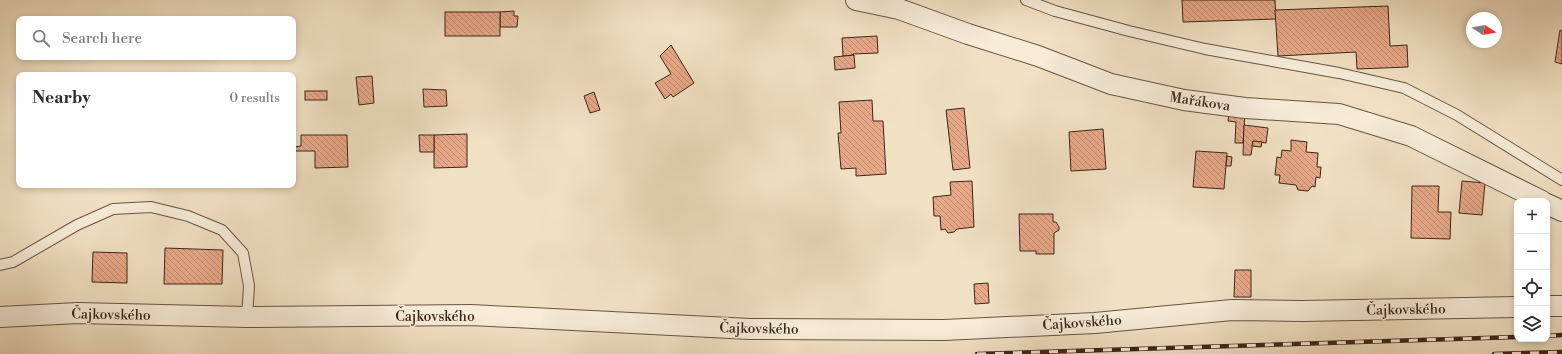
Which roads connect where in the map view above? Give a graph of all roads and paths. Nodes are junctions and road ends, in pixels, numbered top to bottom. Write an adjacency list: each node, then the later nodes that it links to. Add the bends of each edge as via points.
1 (856, 0): 4 (street, Mařákova, via 899,9 1038,56 1111,84 1184,100 1245,108 1340,114 1411,136)
2 (1026, 0): 3 (lane, via 1055,11 1205,49 1339,73 1404,88 1457,115)
3 (1562, 180)
4 (1536, 198)
5 (1550, 205): 6 (street)
6 (1562, 211)
7 (0, 265): 11 (lane, via 13,262 77,225 113,209 151,207 188,216 222,230 243,253 249,286)
8 (1550, 306): 9 (street)
9 (1562, 306)
10 (1514, 307): 11 (street, Čajkovského, via 1232,310 1095,323 944,330 750,329 472,315)
11 (247, 316): 12 (street, Čajkovského, via 78,313)
12 (0, 317)

